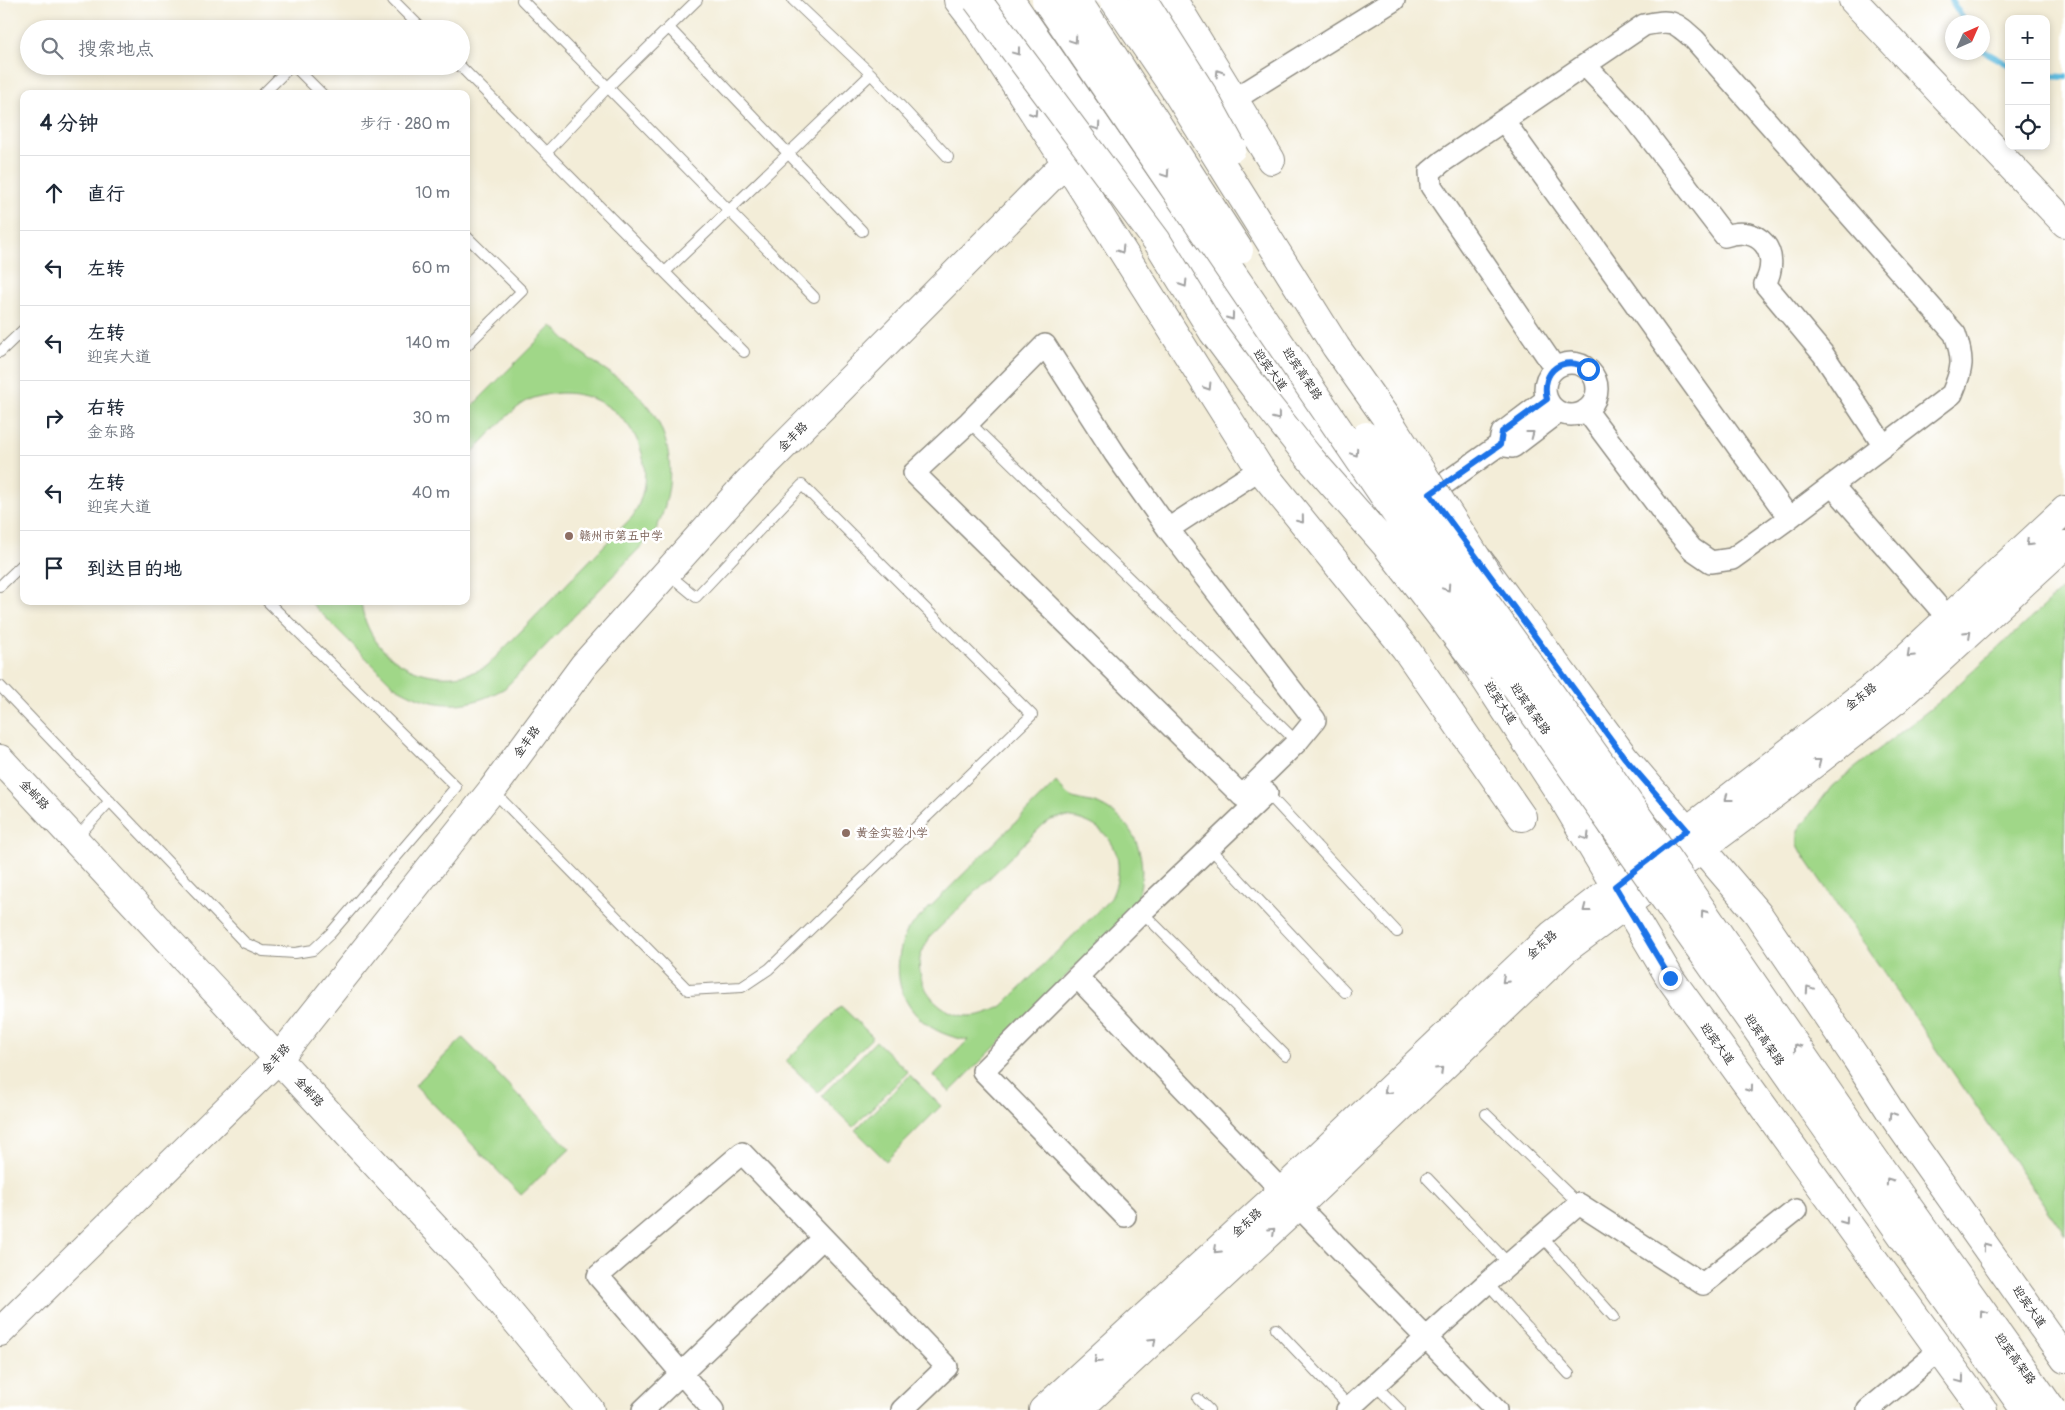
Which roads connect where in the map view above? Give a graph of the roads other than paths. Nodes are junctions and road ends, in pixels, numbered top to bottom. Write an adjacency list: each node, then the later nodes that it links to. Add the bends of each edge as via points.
1 (393, 0): 16 (lane)
2 (522, 0): 23 (lane)
3 (697, 0): 17 (lane)
4 (793, 0): 19 (lane)
5 (958, 0): 32 (main road, one-way to 32)
6 (977, 0): 73 (main road, one-way to 73, bridge, via 1157,241 1214,332 1266,403 1385,544 1524,724)
7 (1010, 0): 74 (main road, 迎宾大道, one-way to 74, via 1142,194 1413,569 1561,795)
8 (1046, 0): 73 (main road, 迎宾高架路, one-way to 73, bridge, via 1478,634)
9 (1077, 0): 64 (main road, 迎宾高架路, bridge, via 1312,362)
10 (1114, 0): 41 (main road, bridge, via 1172,85)
11 (1123, 0): 51 (main road, 迎宾大道, via 1222,144)
12 (1143, 0): 41 (main road, bridge, via 1253,184)
13 (1173, 0): 26 (main road, one-way to 13)
14 (1394, 0): 26 (street)
15 (1853, 0): 34 (main road)
16 (413, 20)
17 (669, 28): 23 (lane); 29 (lane)
18 (1585, 66): 27 (street); 48 (street, via 1633,116 1725,236 1735,232 1746,233 1756,236 1764,244 1772,264 1765,284 1823,354); 48 (street, via 1644,25 1665,21 1679,26 1955,334 1962,356 1952,394)
19 (871, 74): 29 (lane); 30 (lane)
20 (283, 75): 24 (lane)
21 (302, 75): 25 (lane)
22 (469, 75): 28 (lane)
23 (608, 88): 28 (lane); 33 (lane)
24 (267, 90)
25 (318, 90)
26 (1235, 99): 31 (main road)
27 (1504, 121): 44 (street, via 1430,172 1431,186); 53 (street)
28 (546, 152): 37 (lane)
29 (789, 153): 33 (lane); 35 (lane)
30 (948, 157)
31 (1271, 160)
32 (1066, 162): 49 (main road, one-way to 49); 57 (main road, 金丰路, via 748,482)
33 (730, 210): 37 (lane); 38 (lane)
34 (2065, 223)
35 (862, 231)
36 (470, 240): 40 (lane, via 522,291)
37 (665, 272): 43 (lane)
38 (814, 297)
39 (20, 332): 42 (lane)
40 (470, 342)
41 (1336, 347): 64 (main road, bridge, via 1475,554)
42 (0, 352)
43 (744, 352)
44 (1555, 368): 45 (street, via 1546,382); 46 (street, via 1575,362 1593,375 1597,390 1592,405)
45 (1553, 405): 46 (street, via 1573,415); 51 (street, via 1513,447 1500,445)
46 (1586, 410): 53 (street, via 1676,530 1692,549 1711,562 1732,559)
47 (969, 422): 54 (street, via 1045,344 1115,454); 62 (lane); 62 (street, via 914,473 1242,796)
48 (1884, 446): 50 (street)
49 (1260, 469): 54 (street); 69 (main road, one-way to 69, via 1405,648)
50 (1832, 485): 53 (street); 60 (street)
51 (1430, 494): 71 (main road, 迎宾大道, via 1624,757)
52 (2065, 510): 60 (main road, 金东路, one-way to 60)
53 (1789, 518)
54 (1168, 529): 62 (street, via 1315,720)
55 (2065, 544): 65 (main road, 金东路, one-way to 55, via 1896,700)
56 (20, 567): 58 (lane)
57 (666, 572): 66 (main road, 金丰路, via 584,665); 66 (lane, via 696,597 802,485 1032,715 769,969 742,987 688,990)
58 (0, 586)
59 (271, 605): 68 (lane, via 456,787 330,934 313,950 295,953 263,951 245,942)
60 (1948, 618): 65 (main road, 金东路, one-way to 65)
61 (0, 686): 68 (lane)
62 (1297, 742)
63 (0, 759): 70 (main road, 金邮路)
64 (1607, 772): 114 (main road, 迎宾高架路, one-way to 64, bridge, via 1870,1154)
65 (1773, 780): 71 (main road, 金东路)
66 (492, 790): 80 (main road, 金丰路)
67 (1267, 793): 72 (street); 76 (lane)
68 (110, 801): 70 (lane)
69 (1522, 817)
70 (75, 839): 80 (main road, 金邮路)
71 (1694, 839): 74 (main road, 金东路); 96 (main road, 迎宾大道, one-way to 71, via 1896,1120 1758,914)
72 (1210, 848): 75 (street); 78 (lane)
73 (1645, 872): 113 (main road, 迎宾高架路, bridge)
74 (1620, 895): 83 (main road, 金东路, via 1553,934); 95 (main road, 迎宾大道, one-way to 95, via 1670,978)
75 (1142, 912): 77 (street); 79 (lane)
76 (1397, 932)
77 (1077, 977): 83 (street); 86 (street, via 983,1071)
78 (1345, 992)
79 (1286, 1056)
80 (278, 1059): 93 (main road, 金丰路); 102 (main road, 金邮路, via 474,1270)
81 (1486, 1114): 84 (lane)
82 (1427, 1178): 89 (lane)
83 (1290, 1198): 94 (street); 106 (main road, 金东路, one-way to 106); 107 (main road, 金东路, one-way to 83)
84 (1579, 1204): 85 (street, via 1703,1284); 87 (street)
85 (1796, 1210)
86 (1125, 1216)
87 (1542, 1237): 89 (street); 91 (lane)
88 (823, 1238): 97 (street); 97 (street, via 742,1153 598,1276); 105 (street, via 947,1367)
89 (1510, 1265): 90 (street)
90 (1487, 1283): 94 (street); 98 (lane)
91 (1614, 1317)
92 (1276, 1329): 101 (lane)
93 (0, 1332)
94 (1427, 1338): 99 (street); 110 (street)
95 (1939, 1351): 111 (street); 112 (main road, 迎宾大道, one-way to 112)
96 (2065, 1359)
97 (682, 1374): 103 (street); 104 (street)
98 (1569, 1374)
99 (1374, 1384): 101 (street); 109 (lane)
100 (1198, 1399): 108 (lane)
101 (1349, 1408)
102 (590, 1410)
103 (644, 1410)
104 (713, 1410)
105 (902, 1410)
106 (1043, 1410)
107 (1078, 1410)
108 (1209, 1410)
109 (1400, 1410)
110 (1496, 1410)
111 (1868, 1410)
112 (1983, 1410)
113 (2025, 1410)
114 (2052, 1410)

